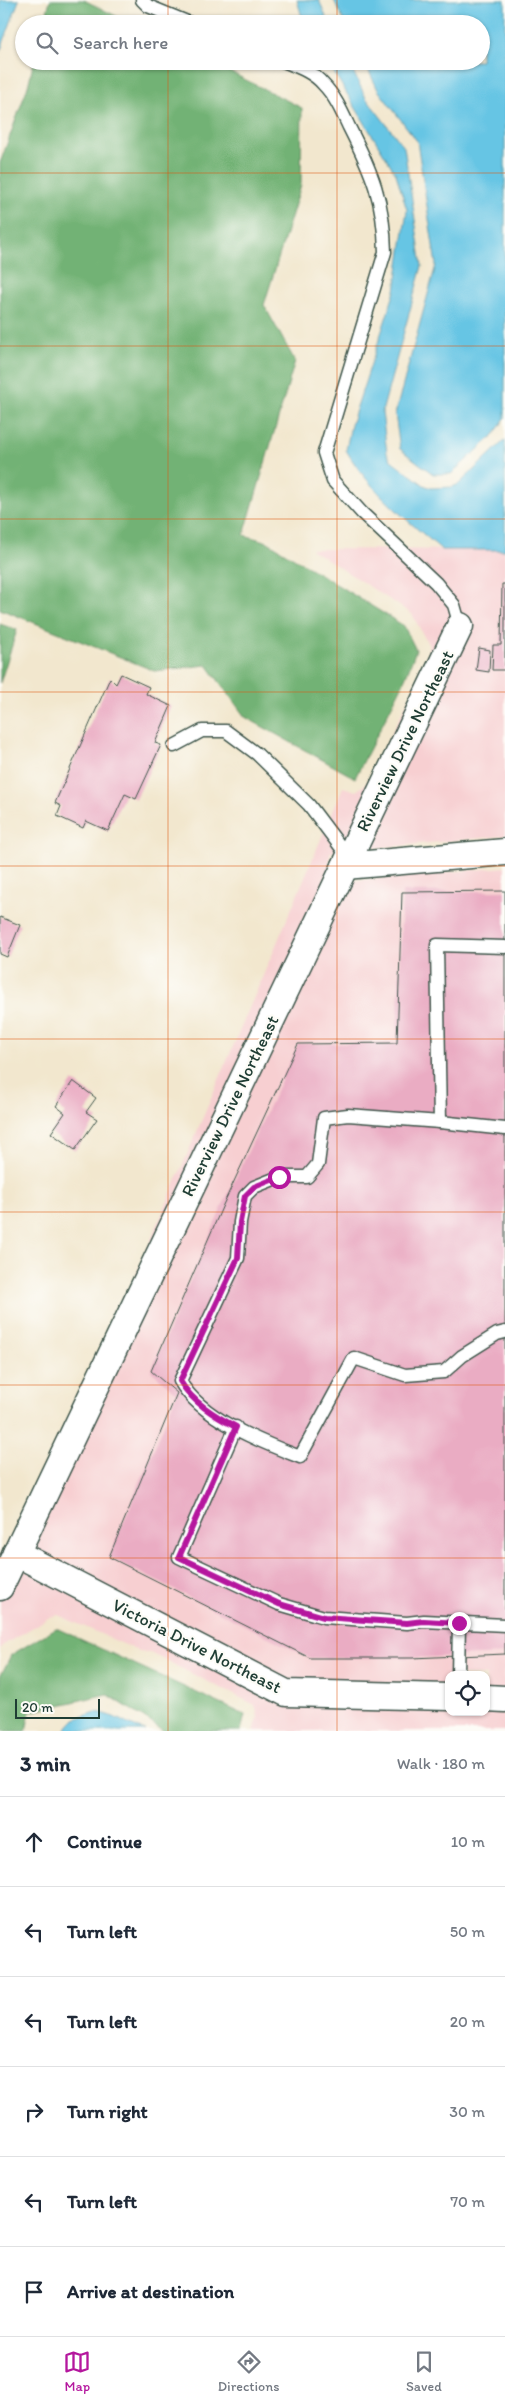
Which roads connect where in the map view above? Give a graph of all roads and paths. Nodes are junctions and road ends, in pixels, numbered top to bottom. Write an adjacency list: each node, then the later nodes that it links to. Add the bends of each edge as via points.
1 (142, 0): 2 (lane)
2 (170, 15)
3 (304, 70): 4 (lane, via 323,83 337,103 375,181 385,226 386,252 324,453 333,481 436,583 454,605)
4 (460, 626): 7 (street, Riverview Drive Northeast)
5 (174, 746): 7 (lane, via 202,731 226,731 257,754 309,805)
6 (505, 852): 7 (street)
7 (347, 862): 13 (street, Riverview Drive Northeast)
8 (505, 947): 9 (lane, via 438,945)
9 (440, 1122): 10 (lane); 12 (lane, via 348,1115 324,1118 318,1164 307,1177 279,1177 254,1187 245,1196 238,1258 180,1381 187,1394)
10 (505, 1129)
11 (505, 1332): 12 (lane, via 462,1356 444,1372 406,1375 354,1358 300,1457)
12 (236, 1427): 15 (lane, via 179,1557 279,1604 324,1617)
13 (16, 1552): 14 (street, Riverview Drive Northeast); 18 (street, Victoria Drive Northeast, via 286,1693)
14 (0, 1587)
15 (459, 1623): 16 (lane); 17 (lane)
16 (505, 1626)
17 (458, 1671)
18 (445, 1697)
19 (490, 1698): 20 (street)
20 (505, 1698)

